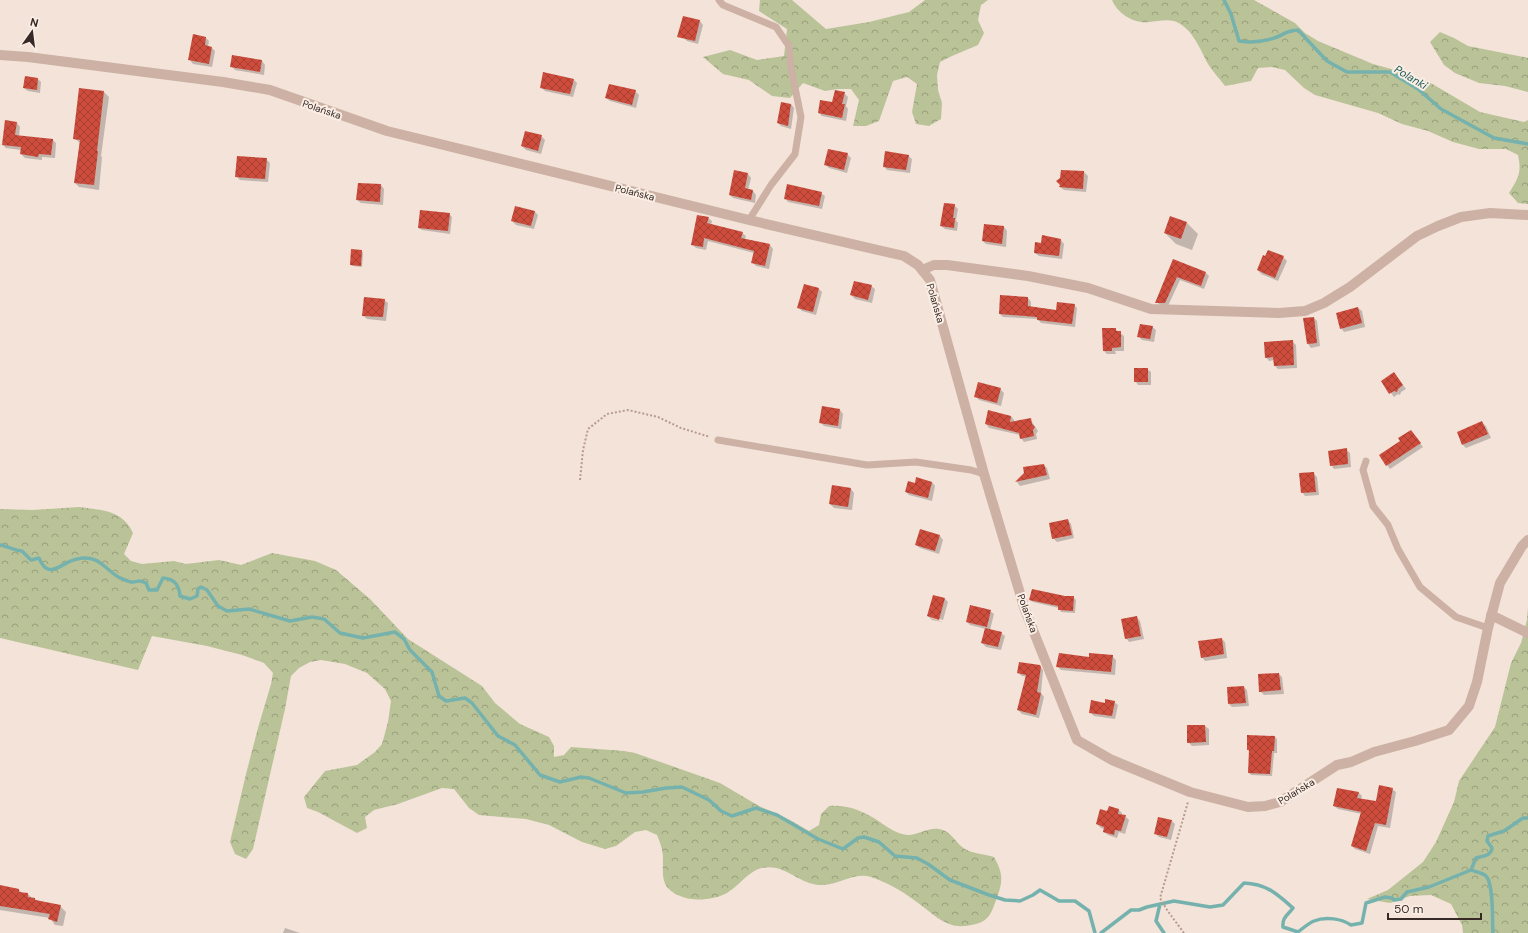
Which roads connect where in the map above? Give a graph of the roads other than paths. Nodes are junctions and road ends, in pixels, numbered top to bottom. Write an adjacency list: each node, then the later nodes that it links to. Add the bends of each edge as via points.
1 (719, 0): 4 (lane, via 776,27 789,46 801,117 795,154)
2 (0, 55): 4 (street, Polańska, via 28,56 270,90 387,131)
3 (1528, 215): 5 (street, via 1490,213 1461,217 1438,226 1417,236 1350,287 1305,311 1279,313 1151,309 1088,288 1028,276 947,265 934,265)
4 (749, 220): 5 (street, Polańska, via 904,256)
5 (922, 270): 8 (street, Polańska, via 930,280)
6 (718, 440): 8 (lane, via 867,464 916,462)
7 (1366, 461): 11 (lane, via 1363,470 1373,506 1388,525 1398,549 1420,587 1456,617)
8 (984, 474): 11 (street, Polańska, via 1025,610 1077,740 1112,760 1190,792 1248,807 1265,806 1280,802 1337,765 1449,730 1469,706 1477,682)
9 (1528, 540): 10 (street, Polańska, via 1500,583)
10 (1491, 615): 11 (street, Polańska); 12 (street)
11 (1488, 628)
12 (1528, 633)

